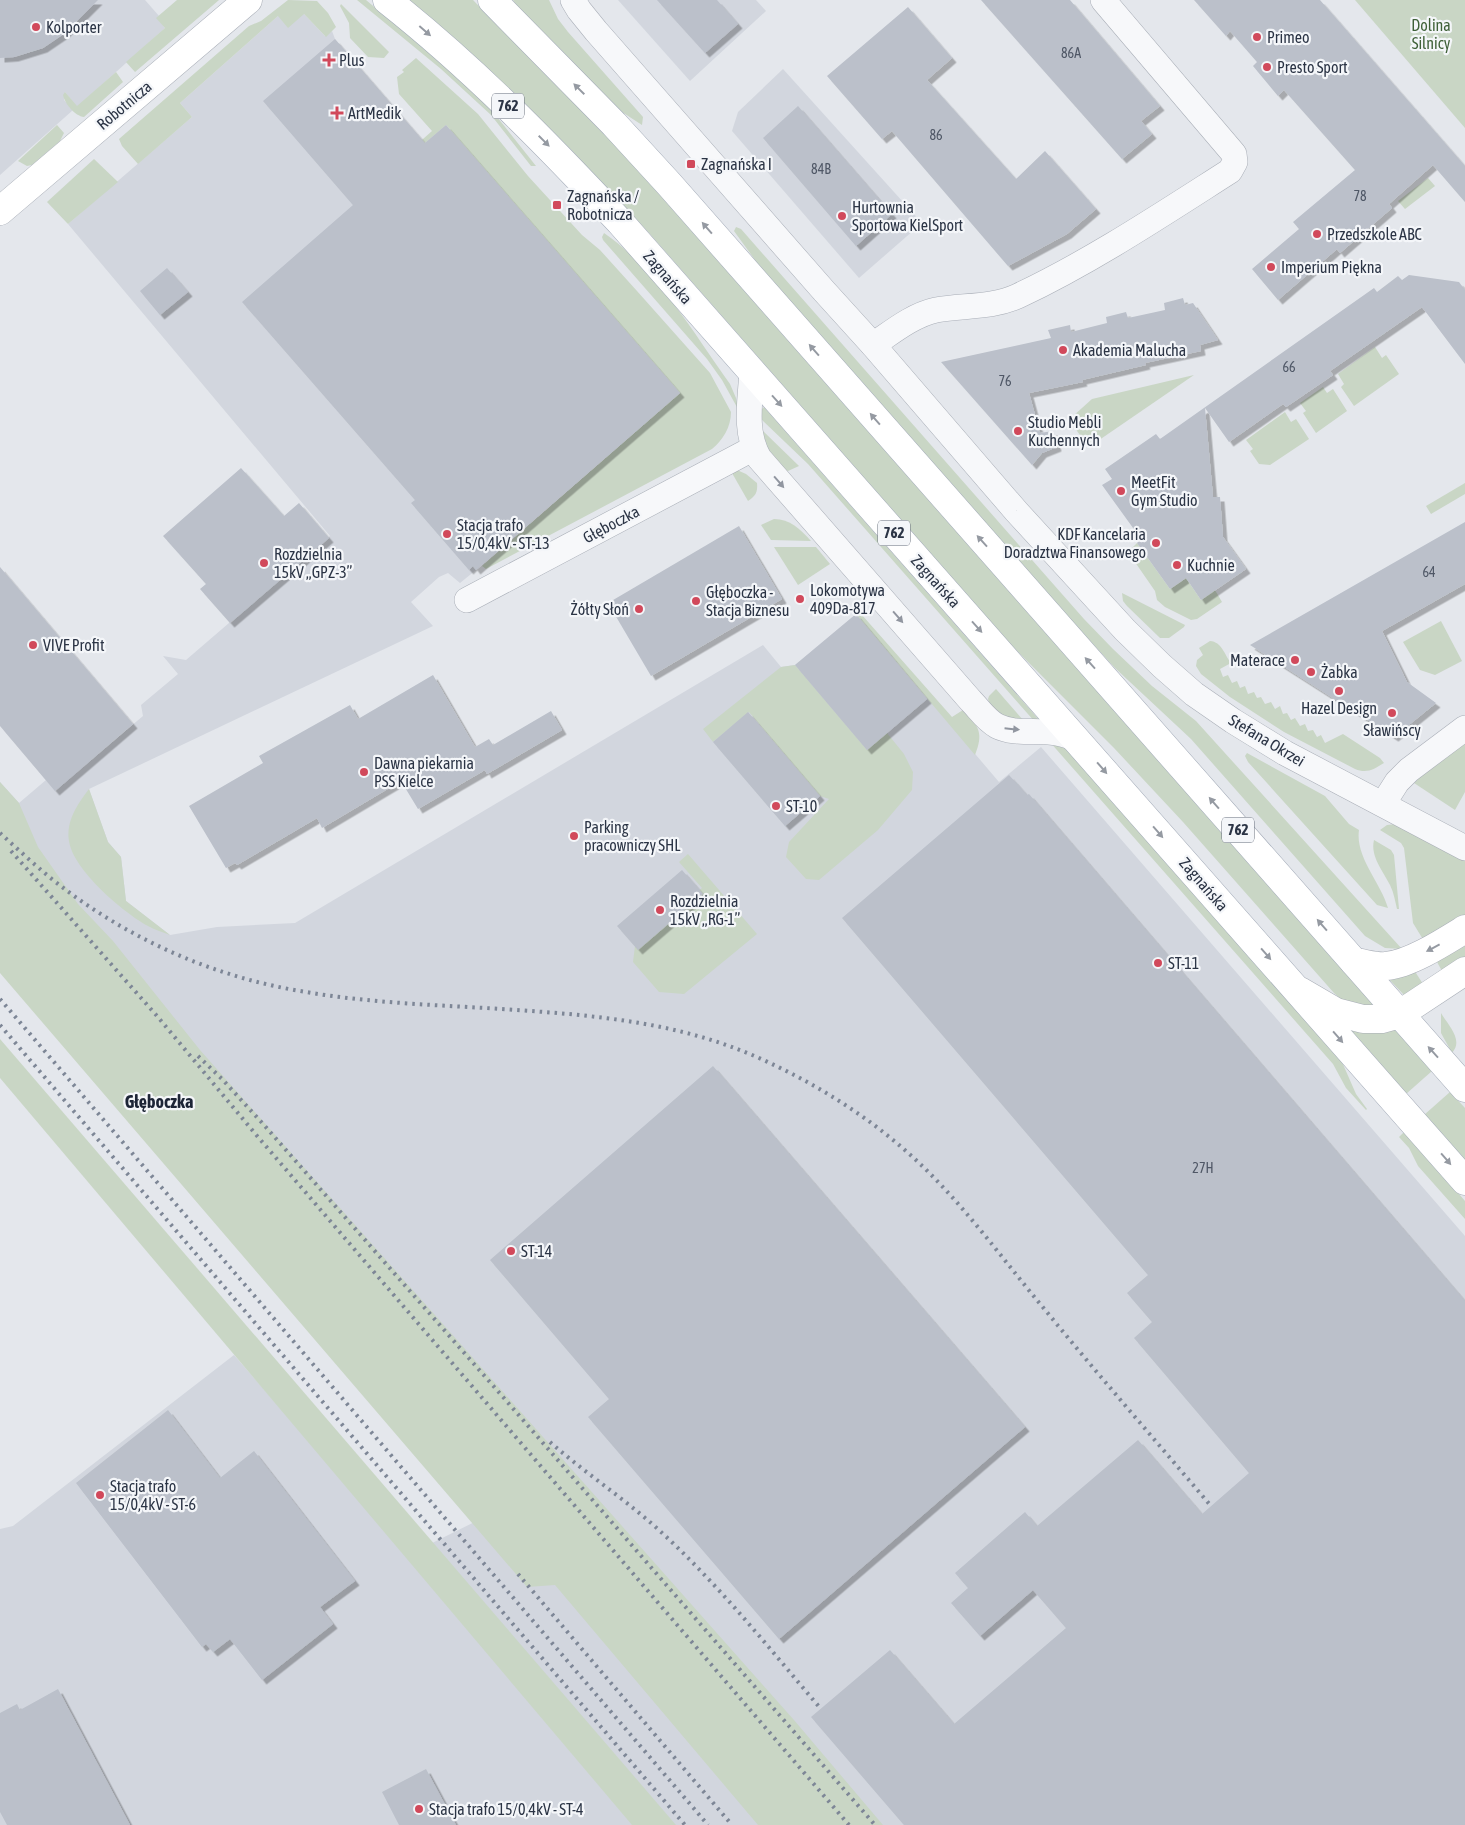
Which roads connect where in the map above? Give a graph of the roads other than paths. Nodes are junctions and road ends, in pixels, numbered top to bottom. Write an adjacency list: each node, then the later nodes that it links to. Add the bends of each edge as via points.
1 (248, 0): 6 (main road, Robotnicza)
2 (387, 0): 8 (main road, Zagnańska / 762, one-way to 8, via 472,72 548,145)
3 (573, 0): 7 (street, via 602,38)
4 (1103, 0): 7 (street, via 1234,154 1235,162 1230,171 1094,256 1016,297 975,307 935,310 917,317)
5 (495, 2): 16 (main road, 762, one-way to 5, via 669,184)
6 (0, 211)
7 (873, 345): 13 (street, Stefana Okrzei, via 1094,598 1194,694 1286,753)
8 (752, 372): 9 (street, via 749,428); 12 (main road, Zagnańska / 762, one-way to 12)
9 (754, 448): 10 (street, Głęboczka); 12 (street, one-way to 12, via 759,458 990,721 1006,729 1056,732)
10 (467, 600)
11 (1465, 728): 13 (street, via 1409,770)
12 (1078, 741): 18 (main road, Zagnańska / 762, one-way to 18)
13 (1383, 804): 14 (street, Stefana Okrzei)
14 (1465, 848)
15 (1465, 929): 16 (main road, one-way to 16, via 1429,950 1399,962 1385,966)
16 (1354, 962): 19 (main road, 762)
17 (1465, 971): 19 (main road)
18 (1294, 987): 19 (main road, via 1336,1012 1351,1017 1382,1019); 21 (main road, Zagnańska / 762, one-way to 21)
19 (1400, 1014): 20 (main road, 762, one-way to 19)
20 (1465, 1088)
21 (1465, 1181)

